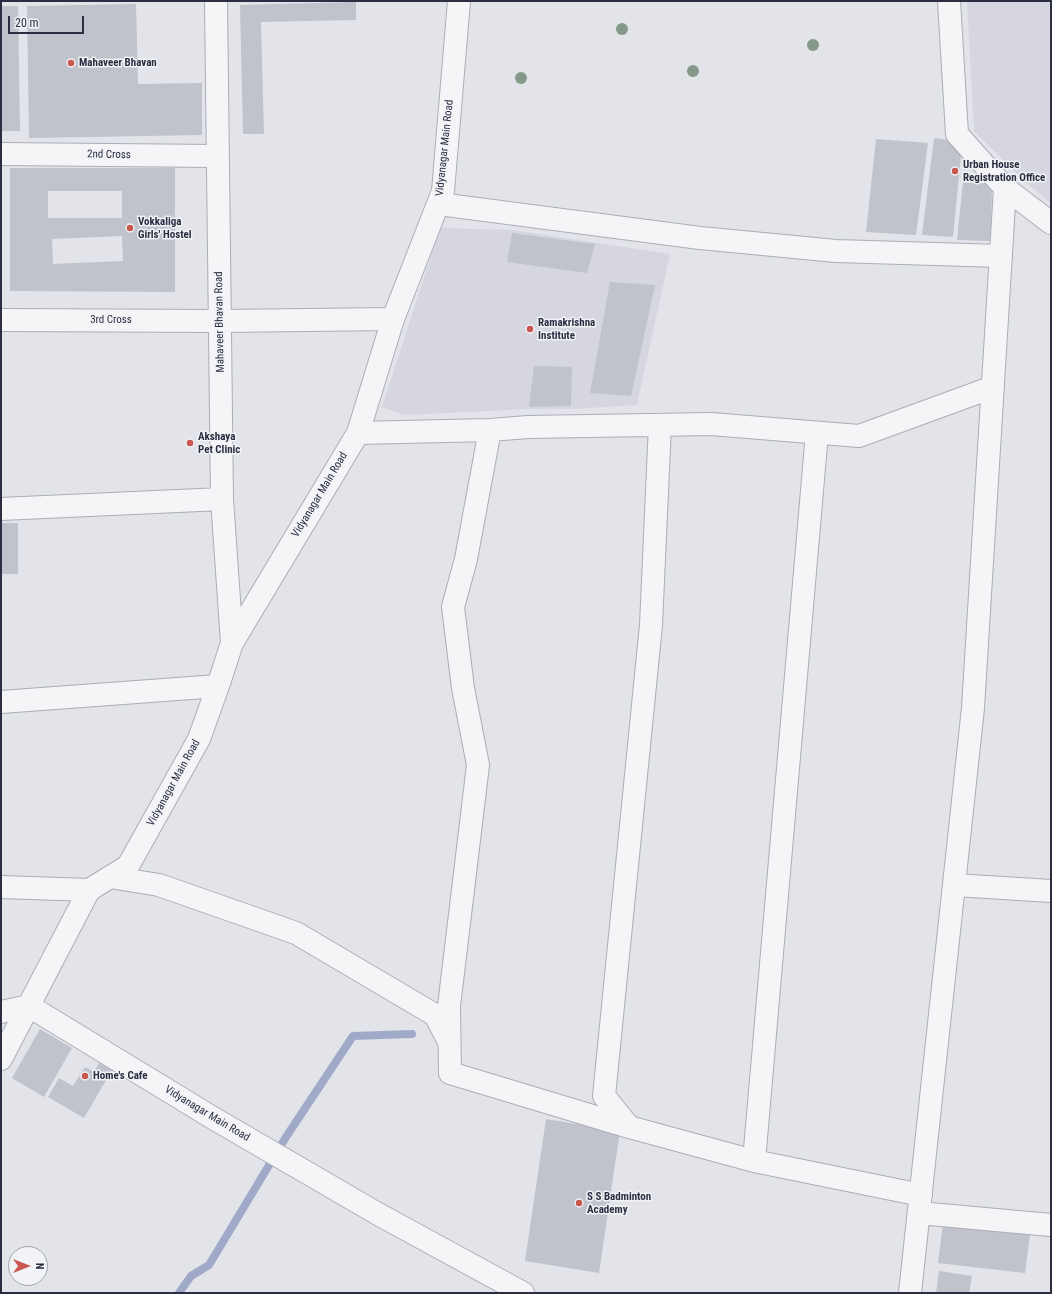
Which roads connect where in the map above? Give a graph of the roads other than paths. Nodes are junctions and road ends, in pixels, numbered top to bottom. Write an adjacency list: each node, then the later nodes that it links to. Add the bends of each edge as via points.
1 (216, 1): 5 (street, Mahaveer Bhavan Road)
2 (459, 1): 7 (street, Vidyanagar Main Road, via 443,192)
3 (949, 1): 6 (street, via 958,134)
4 (1, 154): 5 (street, 2nd Cross)
5 (218, 156): 12 (street, Mahaveer Bhavan Road)
6 (1005, 188): 8 (street); 9 (street)
7 (439, 204): 9 (street, via 700,238 836,251); 10 (street, Vidyanagar Main Road)
8 (1051, 224)
9 (1001, 256): 13 (street)
10 (393, 319): 12 (street, 3rd Cross); 16 (street, Vidyanagar Main Road)
11 (1, 320): 12 (street, 3rd Cross)
12 (220, 321): 18 (street, Mahaveer Bhavan Road)
13 (993, 387): 17 (street, via 859,436); 24 (street, via 973,708)
14 (660, 425): 15 (street); 17 (street, via 711,424); 32 (street, via 651,625 604,1096)
15 (490, 430): 16 (street); 30 (street, via 466,559 453,607 478,765 449,1006)
16 (358, 433): 20 (street, Vidyanagar Main Road)
17 (816, 434): 33 (street)
18 (222, 499): 19 (street); 20 (street, Mahaveer Bhavan Road)
19 (1, 508)
20 (232, 643): 21 (street, Vidyanagar Main Road)
21 (218, 686): 22 (street); 23 (street, Vidyanagar Main Road, via 199,739 128,866)
22 (1, 702)
23 (110, 877): 26 (street, Vidyanagar Main Road); 30 (street, via 159,885 296,933 435,1015)
24 (955, 885): 27 (street); 34 (street)
25 (1, 887): 26 (street)
26 (90, 890): 28 (street, Vidyanagar Main Road)
27 (1051, 891)
28 (29, 1006): 29 (street); 31 (street); 36 (street, Vidyanagar Main Road, via 286,1161)
29 (1, 1012)
30 (450, 1043): 32 (street, via 450,1073)
31 (1, 1059)
32 (629, 1128): 33 (street)
33 (754, 1161): 34 (street)
34 (920, 1204): 35 (street); 37 (street)
35 (1051, 1225)
36 (523, 1293)
37 (910, 1293)

